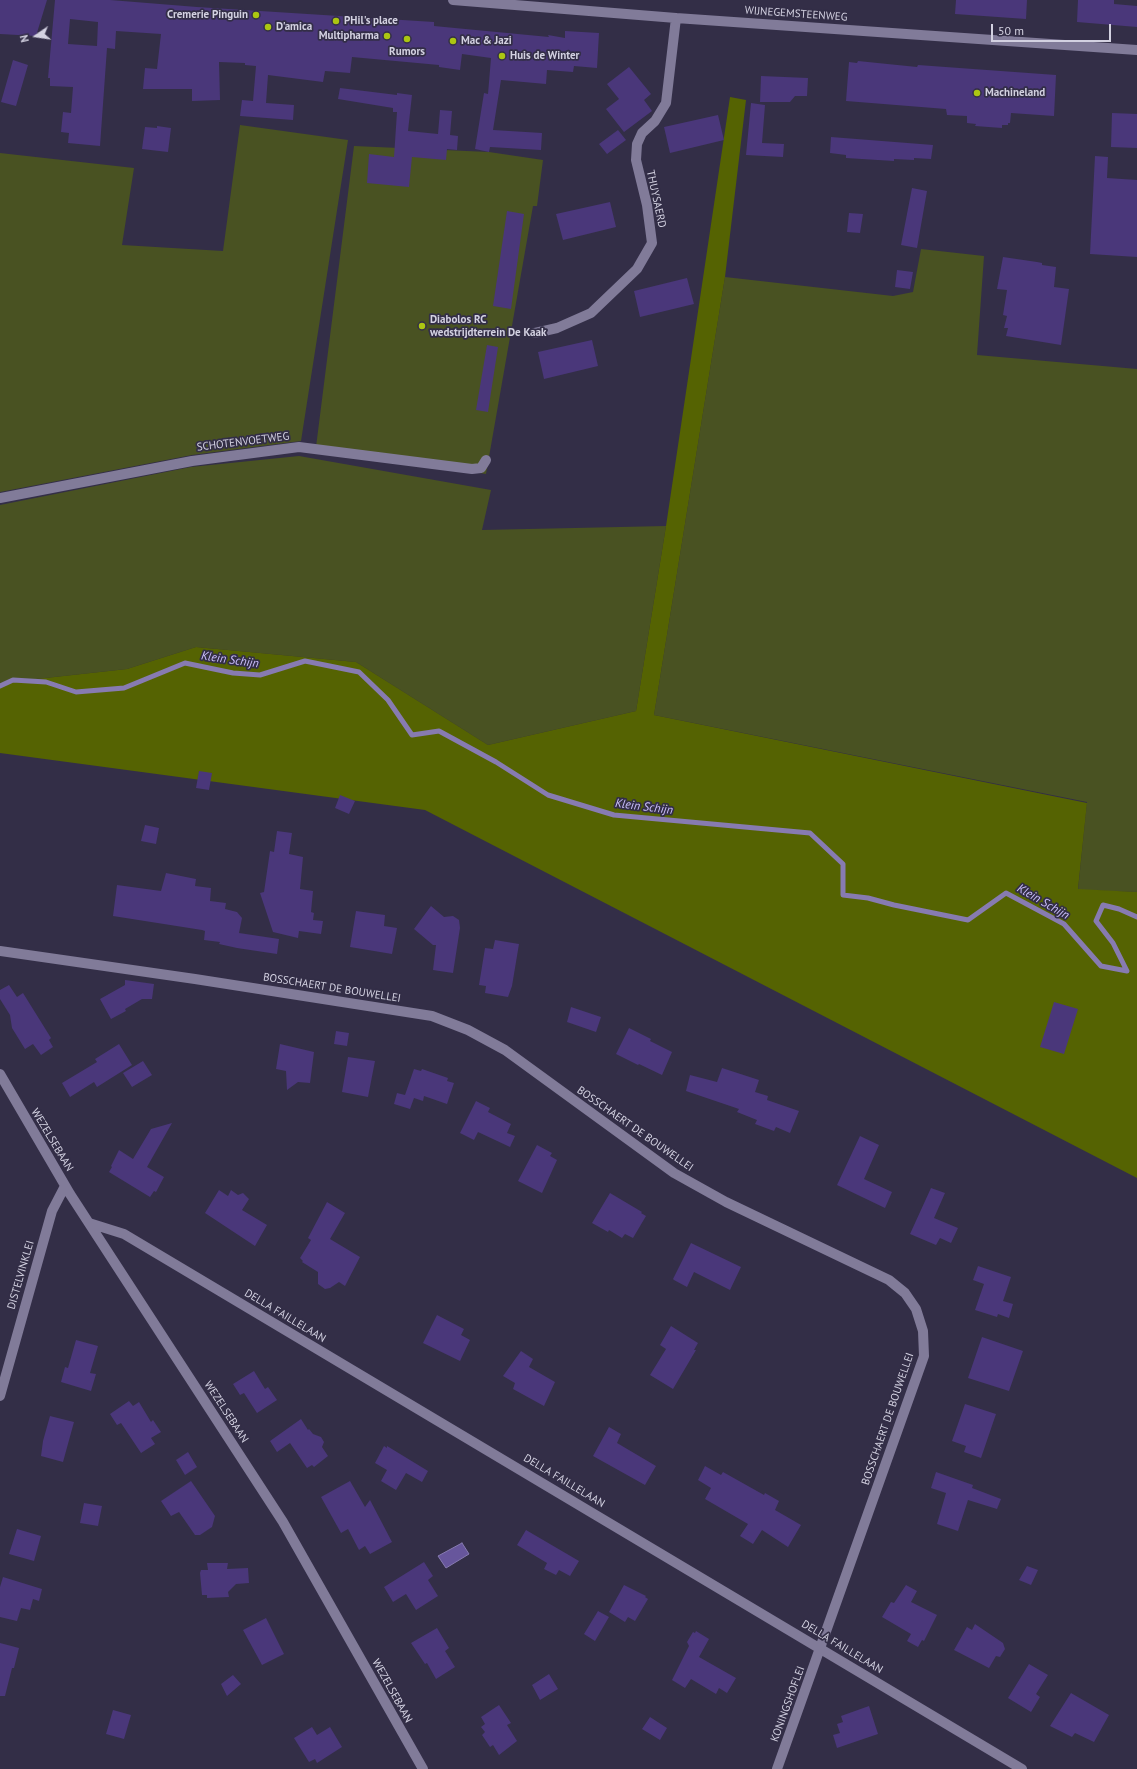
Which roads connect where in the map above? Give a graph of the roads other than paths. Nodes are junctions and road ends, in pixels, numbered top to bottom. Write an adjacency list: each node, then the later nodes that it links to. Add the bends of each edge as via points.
1 (453, 0): 2 (street, WIJNEGEMSTEENWEG)
2 (676, 18): 3 (street, WIJNEGEMSTEENWEG); 4 (street, THUYSAERD, via 666,102 655,121 642,133 637,149 636,160 647,205 652,243 637,269 591,313 557,328)
3 (1137, 50)
4 (534, 333)
5 (486, 460): 6 (street, SCHOTENVOETWEG, via 480,468 472,469 299,447 192,461)
6 (0, 498)
7 (0, 951): 12 (street, BOSSCHAERT DE BOUWELLEI, via 195,978 432,1016 468,1030 505,1050 674,1173 726,1202 889,1280 904,1293 916,1309 923,1331 924,1356)
8 (0, 1074): 9 (street, WEZELSEBAAN)
9 (65, 1186): 10 (street, WEZELSEBAAN); 11 (street, DISTELVINKLEI, via 52,1211)
10 (89, 1223): 12 (street, DELLA FAILLELAAN, via 124,1234); 13 (street, WEZELSEBAAN, via 283,1522)
11 (0, 1396)
12 (821, 1648): 14 (street, KONINGSHOFLEI); 15 (street, DELLA FAILLELAAN)
13 (419, 1768)
14 (777, 1769)
15 (1022, 1769)

